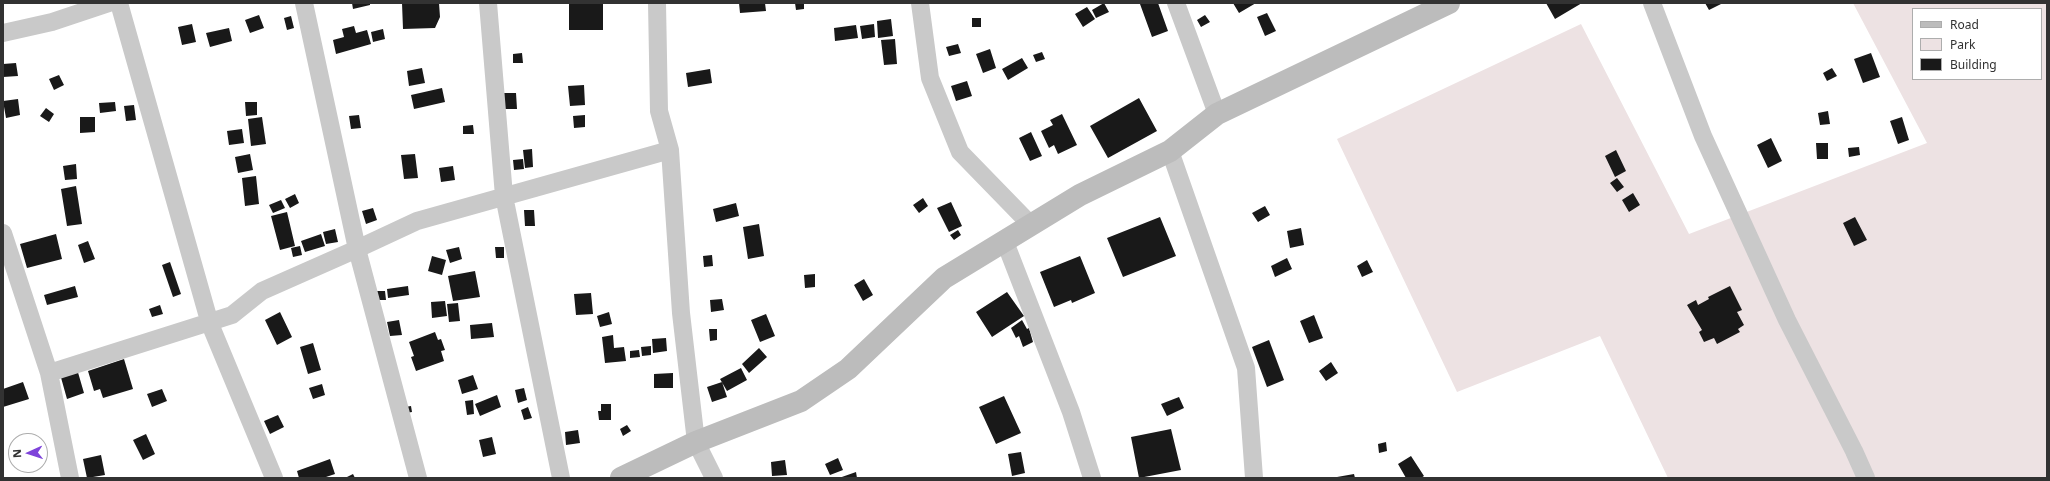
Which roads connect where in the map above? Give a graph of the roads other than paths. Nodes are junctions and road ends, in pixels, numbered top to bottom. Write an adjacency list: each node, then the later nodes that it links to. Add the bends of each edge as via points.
1 (109, 3): 10 (street, via 52,22)
2 (119, 3): 19 (street)
3 (304, 3): 18 (street)
4 (488, 3): 14 (street)
5 (657, 3): 12 (street, via 659,111)
6 (920, 3): 15 (street, via 930,78 960,152)
7 (1176, 3): 11 (street)
8 (1449, 3): 11 (street)
9 (1652, 3): 30 (street, via 1703,136 1788,320)
10 (3, 33)
11 (1217, 114): 13 (street)
12 (670, 150): 14 (street); 21 (street, via 681,313)
13 (1170, 151): 15 (street, via 1080,195); 29 (street, via 1246,368)
14 (504, 196): 18 (street, via 417,221); 25 (street)
15 (1031, 225): 17 (street)
16 (3, 233): 20 (street)
17 (1005, 242): 21 (street, via 944,278 848,369 801,401); 28 (street, via 1071,412)
18 (357, 249): 19 (street, via 262,291 232,315); 24 (street)
19 (210, 324): 20 (street); 23 (street)
20 (49, 373): 22 (street)
21 (696, 442): 26 (street); 27 (street)
22 (70, 478)
23 (274, 478)
24 (418, 478)
25 (561, 478)
26 (621, 478)
27 (714, 478)
28 (1092, 478)
29 (1254, 478)
30 (1866, 478)

